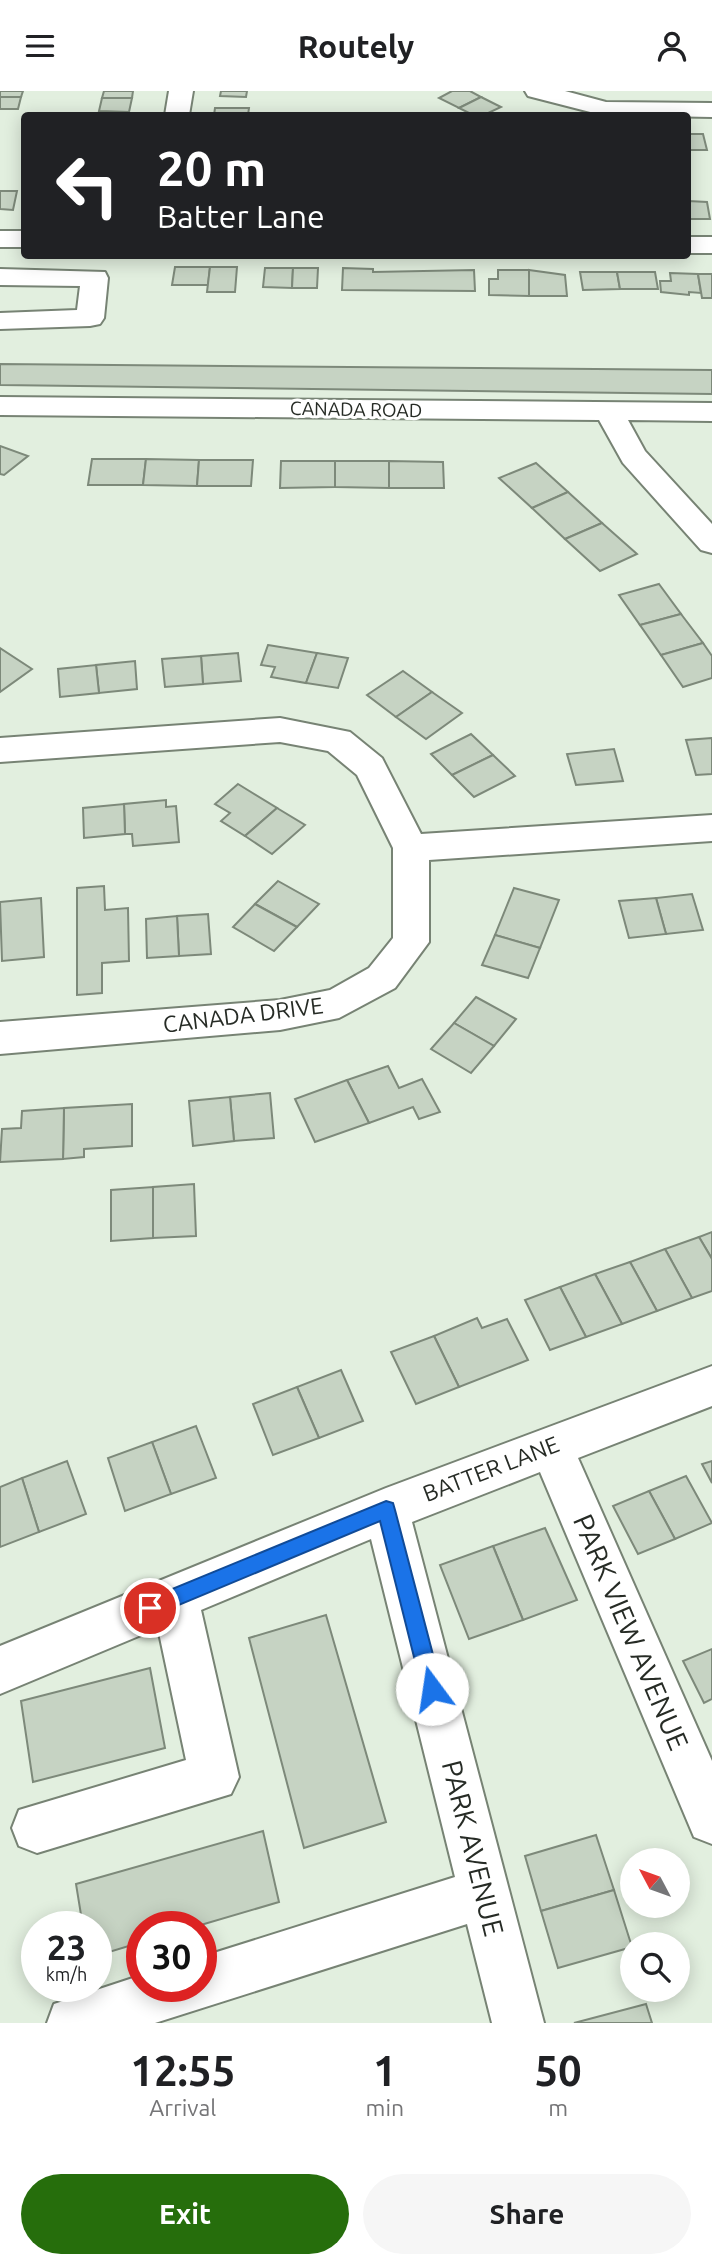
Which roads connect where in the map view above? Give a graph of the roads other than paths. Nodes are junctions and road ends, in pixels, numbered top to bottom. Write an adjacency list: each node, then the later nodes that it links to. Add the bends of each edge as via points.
1 (181, 91): 4 (street)
2 (537, 91): 3 (street, via 605,109)
3 (712, 110)
4 (178, 112)
5 (0, 239): 6 (street)
6 (21, 239)
7 (691, 245): 8 (street)
8 (712, 245)
9 (0, 277): 10 (street, via 95,278 90,318)
10 (0, 321)
11 (0, 406): 12 (street, CANADA ROAD)
12 (609, 412): 13 (street, CANADA ROAD); 14 (street, via 634,456)
13 (712, 412)
14 (712, 543)
15 (0, 750): 17 (street, CANADA DRIVE, via 280,730 338,741 370,767)
16 (712, 828): 17 (street)
17 (411, 848): 18 (street, CANADA DRIVE, via 411,942 382,978 339,1003 280,1015)
18 (0, 1038)
19 (712, 1386): 20 (street, BATTER LANE)
20 (551, 1446): 21 (street, BATTER LANE); 24 (street, PARK VIEW AVENUE)
21 (386, 1510): 22 (street, BATTER LANE); 26 (street, PARK AVENUE)
22 (175, 1597): 23 (street, BATTER LANE); 25 (street, via 214,1777)
23 (0, 1670)
24 (712, 1819)
25 (37, 1828)
26 (484, 1893): 27 (street); 30 (street, PARK AVENUE)
27 (217, 1978)
28 (139, 2002): 29 (street)
29 (73, 2023)
30 (517, 2023)

